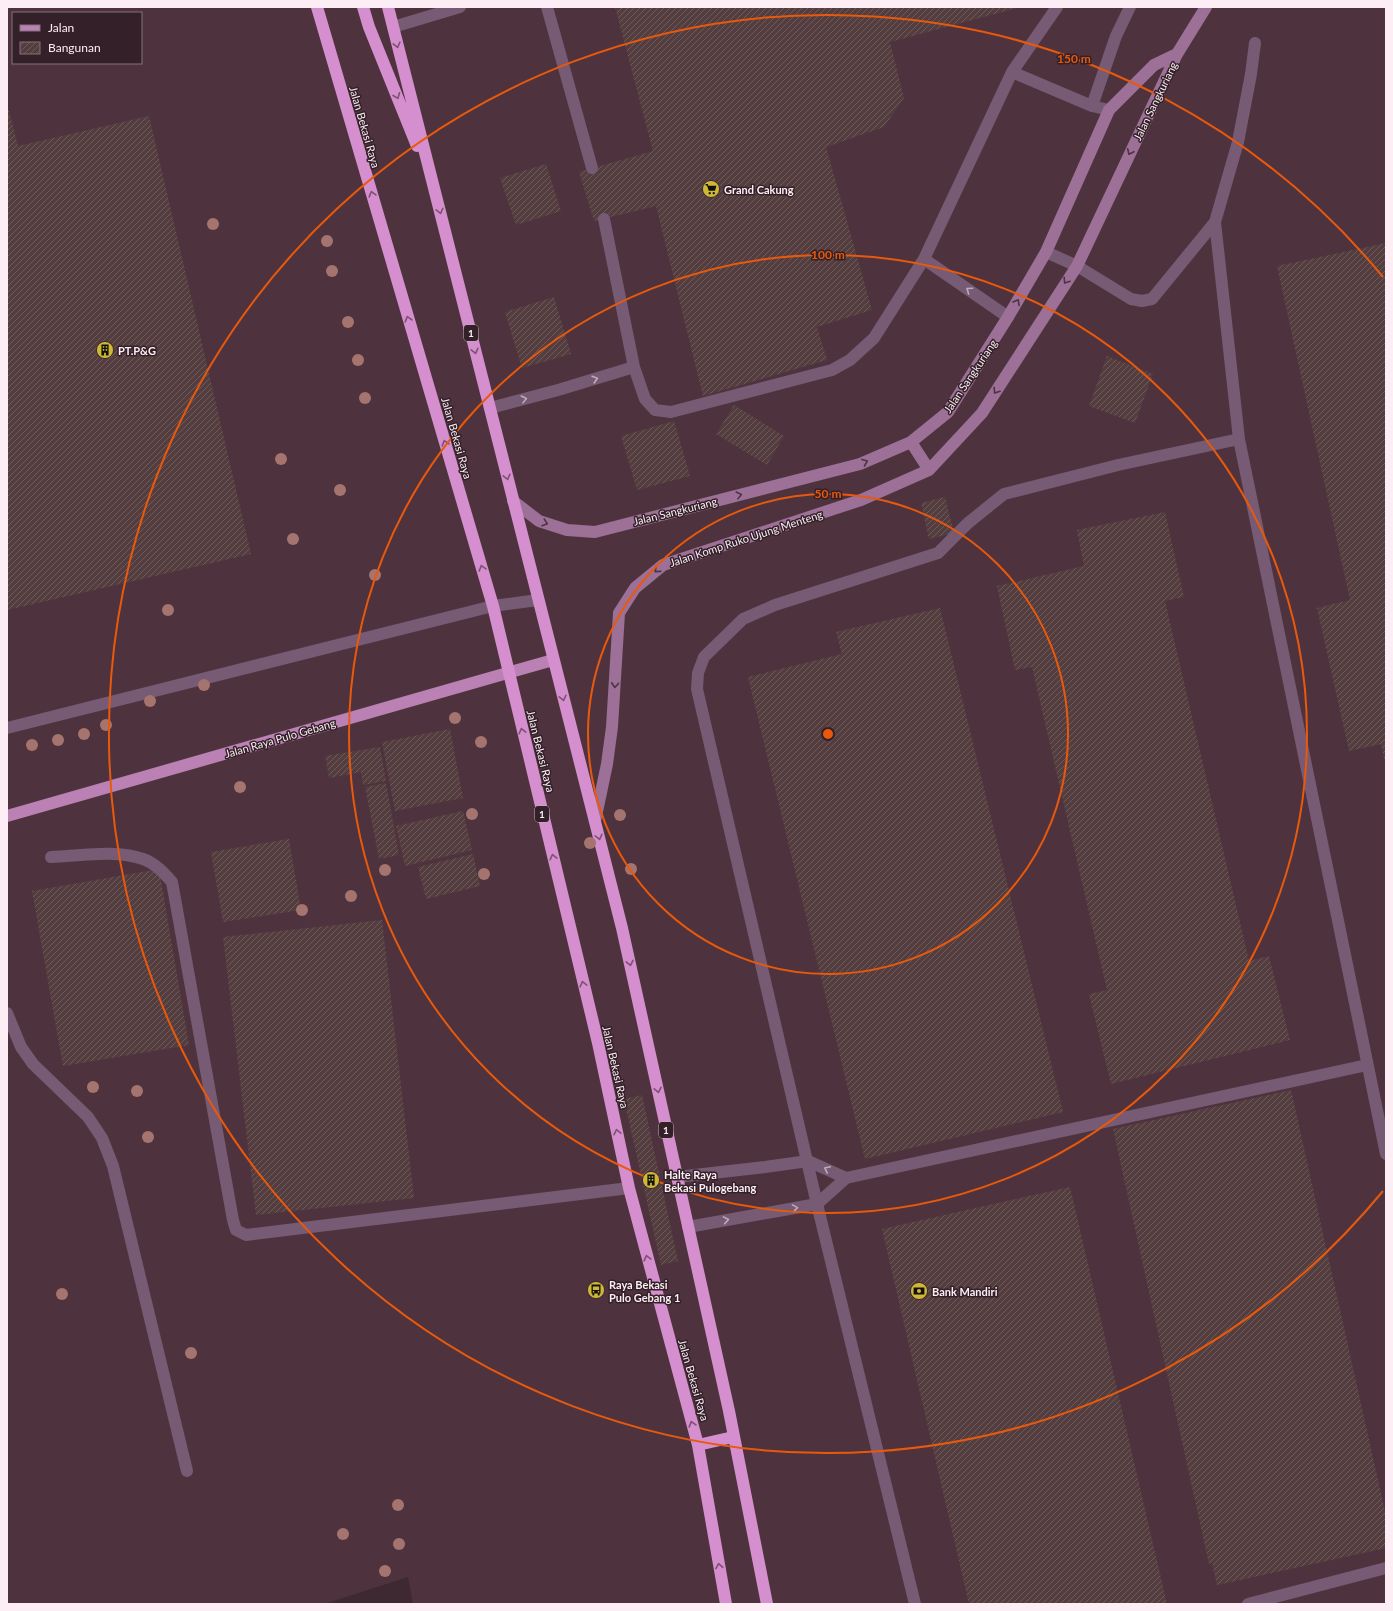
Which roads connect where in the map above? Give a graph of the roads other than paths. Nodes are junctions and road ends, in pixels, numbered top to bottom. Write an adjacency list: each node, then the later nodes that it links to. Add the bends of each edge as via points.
1 (317, 7): 30 (highway, Jalan Bekasi Raya / 1, one-way to 1)
2 (363, 7): 16 (highway, one-way to 16)
3 (388, 7): 9 (highway, 1)
4 (460, 7): 9 (lane)
5 (547, 7): 15 (lane)
6 (1056, 7): 12 (lane)
7 (1130, 7): 13 (lane, via 1116,36)
8 (1206, 7): 11 (street, Jalan Sangkuriang)
9 (393, 27): 16 (highway, 1, one-way to 16)
10 (1255, 43): 18 (lane, via 1238,142)
11 (1177, 54): 14 (street, Jalan Sangkuriang, via 1154,65); 21 (street, Jalan Sangkuriang, one-way to 21)
12 (1012, 72): 13 (lane); 20 (lane)
13 (1092, 106): 14 (lane)
14 (1109, 110): 19 (street, Jalan Sangkuriang)
15 (592, 168)
16 (435, 192): 24 (highway, 1, one-way to 24)
17 (604, 219): 23 (lane)
18 (1214, 222): 21 (lane, via 1152,299 1131,299); 25 (lane)
19 (1046, 252): 21 (lane); 22 (street, Jalan Sangkuriang, one-way to 19)
20 (924, 259): 22 (lane, one-way to 20); 23 (lane, via 874,338 850,360 832,370 671,412 655,410 645,399)
21 (1076, 266): 27 (street, Jalan Sangkuriang, one-way to 27, via 982,413)
22 (1008, 317): 26 (street, Jalan Sangkuriang, via 948,412)
23 (634, 367): 24 (lane, one-way to 23)
24 (490, 408): 28 (highway, 1, one-way to 28)
25 (1239, 439): 38 (lane); 41 (lane, via 1118,465 1004,494 968,523 938,553 768,608 742,619 704,657 698,673 697,689)
26 (911, 442): 27 (street); 28 (street, Jalan Sangkuriang, one-way to 26, via 539,522 567,530 594,532 860,464)
27 (929, 470): 35 (street, Jalan Komp Ruko Ujung Menteng, one-way to 35, via 861,500 663,565 635,588 619,613 612,727)
28 (513, 500): 29 (highway, 1)
29 (538, 600): 30 (lane); 31 (highway, 1)
30 (493, 606): 32 (highway, Jalan Bekasi Raya / 1); 33 (lane)
31 (554, 660): 32 (main road, Jalan Raya Pulo Gebang); 35 (highway, 1, one-way to 35)
32 (508, 672): 34 (main road, Jalan Raya Pulo Gebang); 44 (highway, Jalan Bekasi Raya / 1, one-way to 32, via 598,1043)
33 (7, 728)
34 (7, 816)
35 (595, 822): 42 (highway, 1, one-way to 42, via 622,928)
36 (50, 857): 44 (lane, via 118,854 144,859 172,882 232,1220 236,1230 246,1235)
37 (7, 1014): 49 (lane, via 33,1064 88,1117 102,1138 113,1166)
38 (1367, 1065): 39 (lane); 43 (lane)
39 (1384, 1125): 40 (lane)
40 (1386, 1154)
41 (808, 1160): 42 (lane, via 765,1168); 43 (lane, one-way to 41); 45 (lane)
42 (677, 1177): 46 (highway, 1)
43 (846, 1178): 45 (lane)
44 (629, 1188): 48 (highway, Jalan Bekasi Raya / 1, one-way to 44)
45 (817, 1204): 46 (lane, one-way to 45); 53 (lane)
46 (688, 1227): 47 (highway, 1)
47 (733, 1437): 48 (highway); 52 (highway, 1)
48 (698, 1445): 51 (highway, Jalan Bekasi Raya / 1, one-way to 48)
49 (187, 1471)
50 (1386, 1568): 54 (lane)
51 (726, 1604)
52 (767, 1604)
53 (916, 1604)
54 (1248, 1604)

